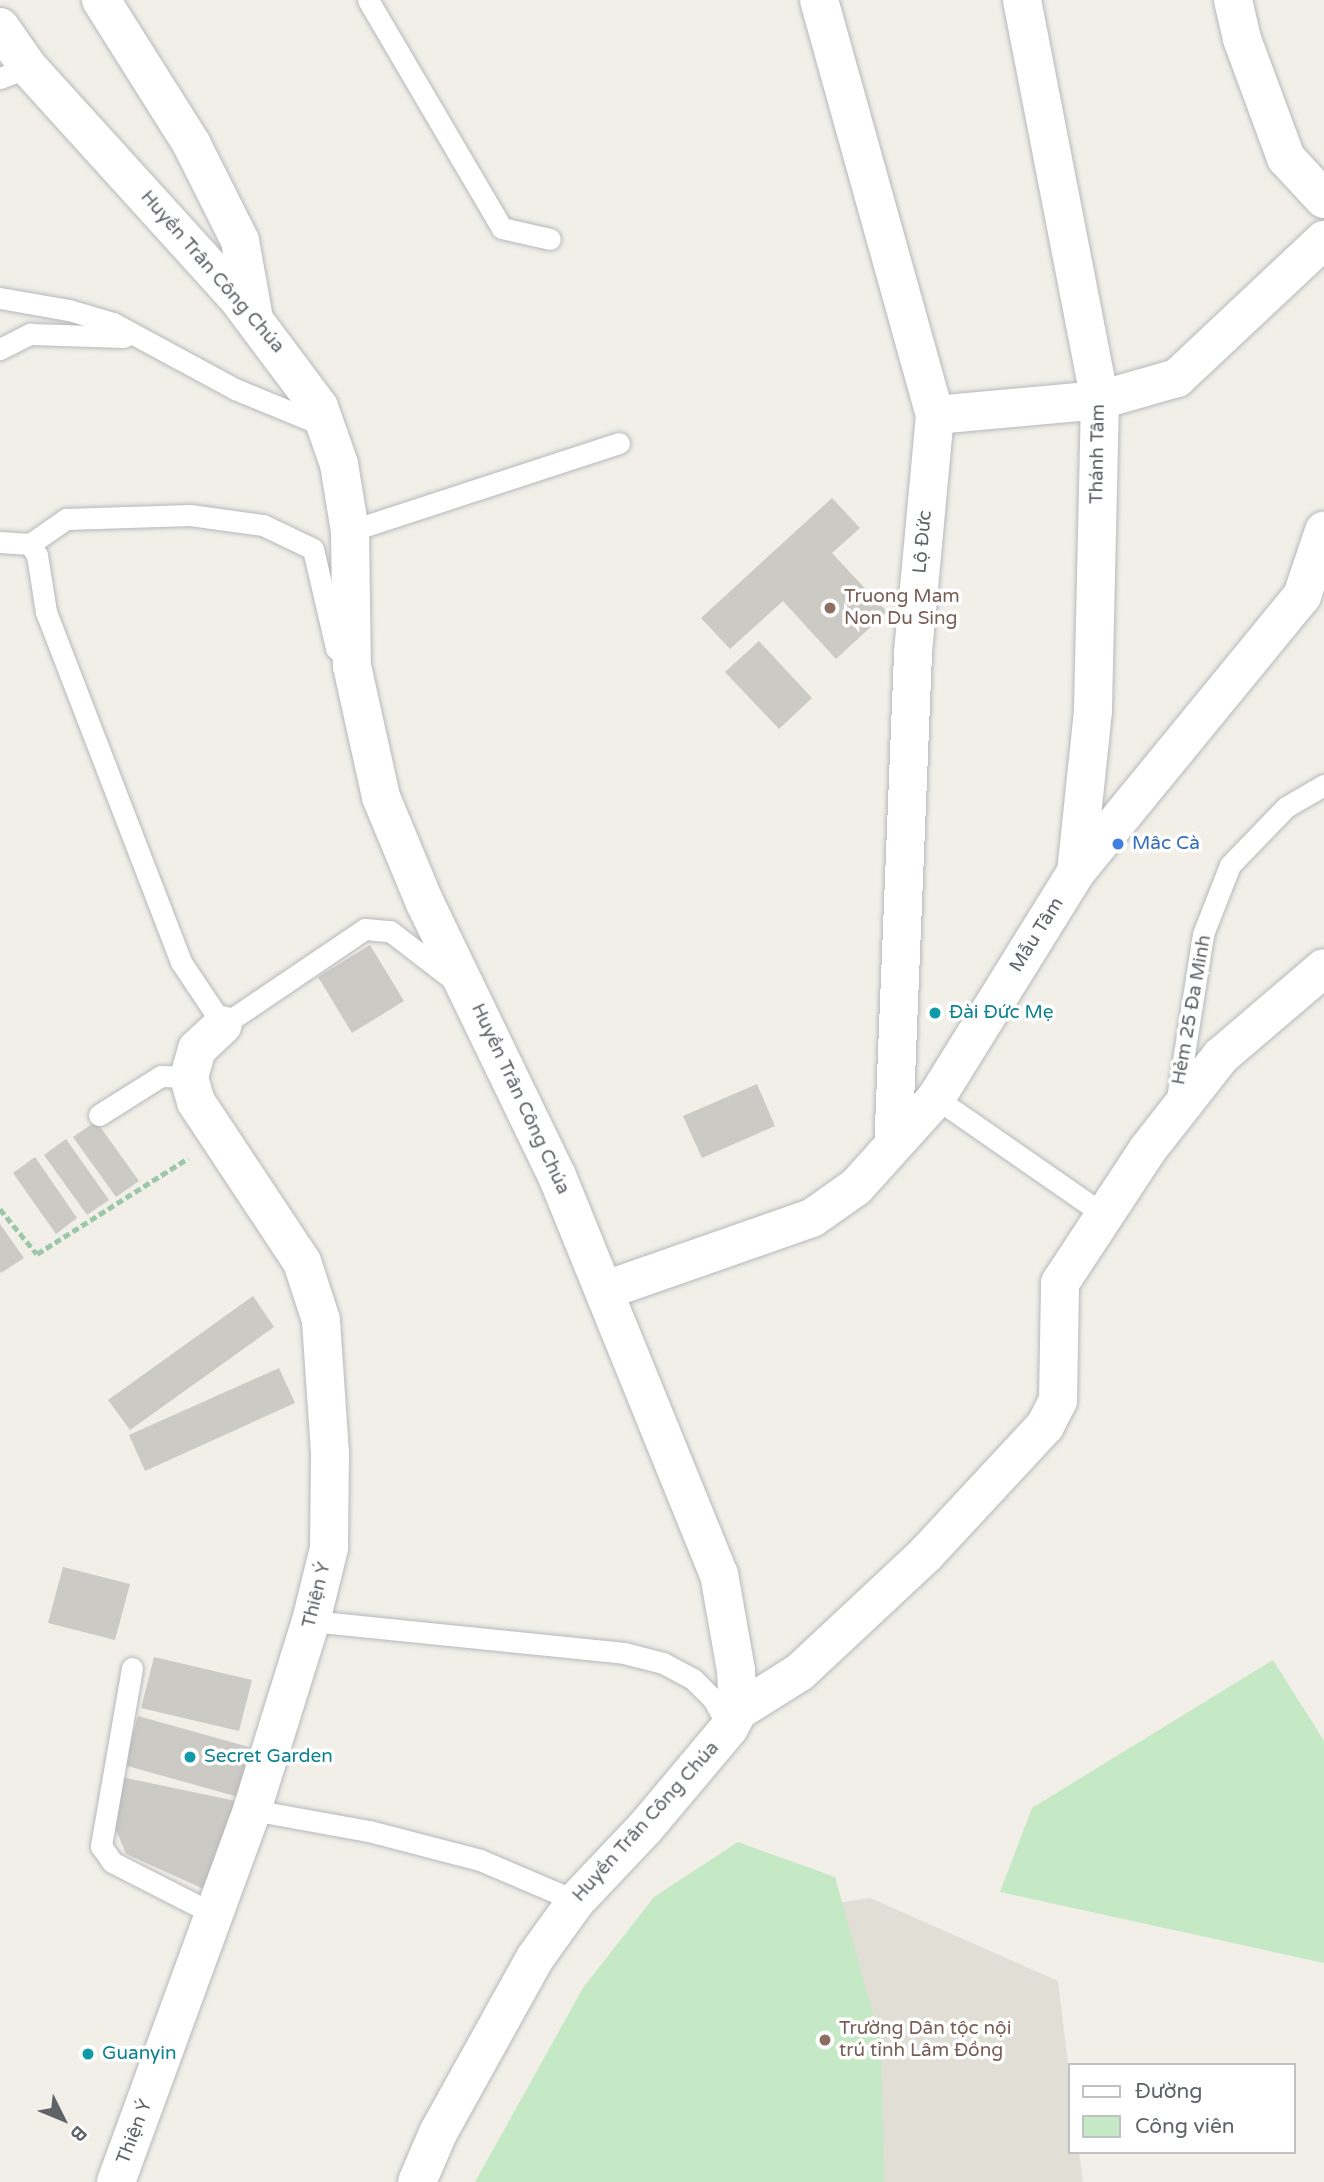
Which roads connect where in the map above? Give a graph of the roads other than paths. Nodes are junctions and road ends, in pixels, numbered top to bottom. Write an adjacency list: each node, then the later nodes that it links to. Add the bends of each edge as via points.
1 (101, 0): 12 (street, via 191,143 240,241)
2 (368, 0): 9 (lane, via 502,228)
3 (819, 0): 16 (street, Lộ Đức)
4 (1022, 0): 15 (street, Thánh Tâm)
5 (1233, 0): 8 (street, via 1242,39 1286,158)
6 (0, 27): 7 (street, Huyền Trân Công Chúa)
7 (14, 72): 12 (street, Huyền Trân Công Chúa)
8 (1324, 199)
9 (550, 239)
10 (1324, 240): 15 (street, via 1177,378)
11 (0, 298): 13 (lane, via 69,310)
12 (254, 318): 17 (street, Huyền Trân Công Chúa, via 319,407)
13 (147, 339): 14 (lane, via 89,333 30,334); 17 (lane, via 235,389)
14 (0, 349)
15 (1100, 400): 16 (street); 25 (street, Thánh Tâm, via 1093,711)
16 (935, 415): 33 (street, Lộ Đức, via 913,654)
17 (327, 427): 19 (street, Huyền Trân Công Chúa, via 339,464)
18 (619, 443): 19 (lane)
19 (350, 531): 23 (street, Huyền Trân Công Chúa)
20 (1324, 531): 25 (street, Mẫu Tâm, via 1302,596)
21 (0, 542): 22 (lane)
22 (30, 544): 23 (lane, via 66,519 190,515 263,525 313,549 336,648); 28 (lane, via 37,555 46,612 181,962)
23 (352, 666): 27 (street, Huyền Trân Công Chúa, via 381,797)
24 (1324, 785): 32 (lane, Hẻm 25 Đa Minh, via 1286,807 1230,864 1203,934)
25 (1076, 872): 30 (street, Mẫu Tâm)
26 (1324, 968): 32 (street, via 1221,1056)
27 (468, 991): 28 (lane, via 390,931 365,929); 35 (street, Huyền Trân Công Chúa)
28 (223, 1025): 29 (street, via 197,1049)
29 (189, 1077): 31 (lane, via 161,1076); 36 (street, Thiện Ý, via 196,1102 302,1262 321,1320 330,1453 329,1548)
30 (936, 1098): 33 (street, Mẫu Tâm); 34 (lane)
31 (99, 1115)
32 (1174, 1116): 34 (street)
33 (893, 1142): 35 (street, Mẫu Tâm, via 856,1187 812,1218)
34 (1107, 1217): 38 (street, via 1060,1283 1058,1401 1045,1426 926,1554 800,1672)
35 (606, 1290): 38 (street, Huyền Trân Công Chúa, via 719,1574 736,1670)
36 (311, 1621): 38 (lane, via 624,1653 663,1663 693,1679); 39 (street, Thiện Ý)
37 (132, 1668): 41 (lane, via 101,1846 112,1862)
38 (733, 1720): 40 (street, Huyền Trân Công Chúa, via 645,1828)
39 (252, 1810): 40 (lane, via 369,1831 480,1860); 41 (street, Thiện Ý)
40 (576, 1900): 43 (street, Huyền Trân Công Chúa, via 535,1958 492,2034)
41 (214, 1914): 42 (street, Thiện Ý)
42 (116, 2182)
43 (417, 2182)

